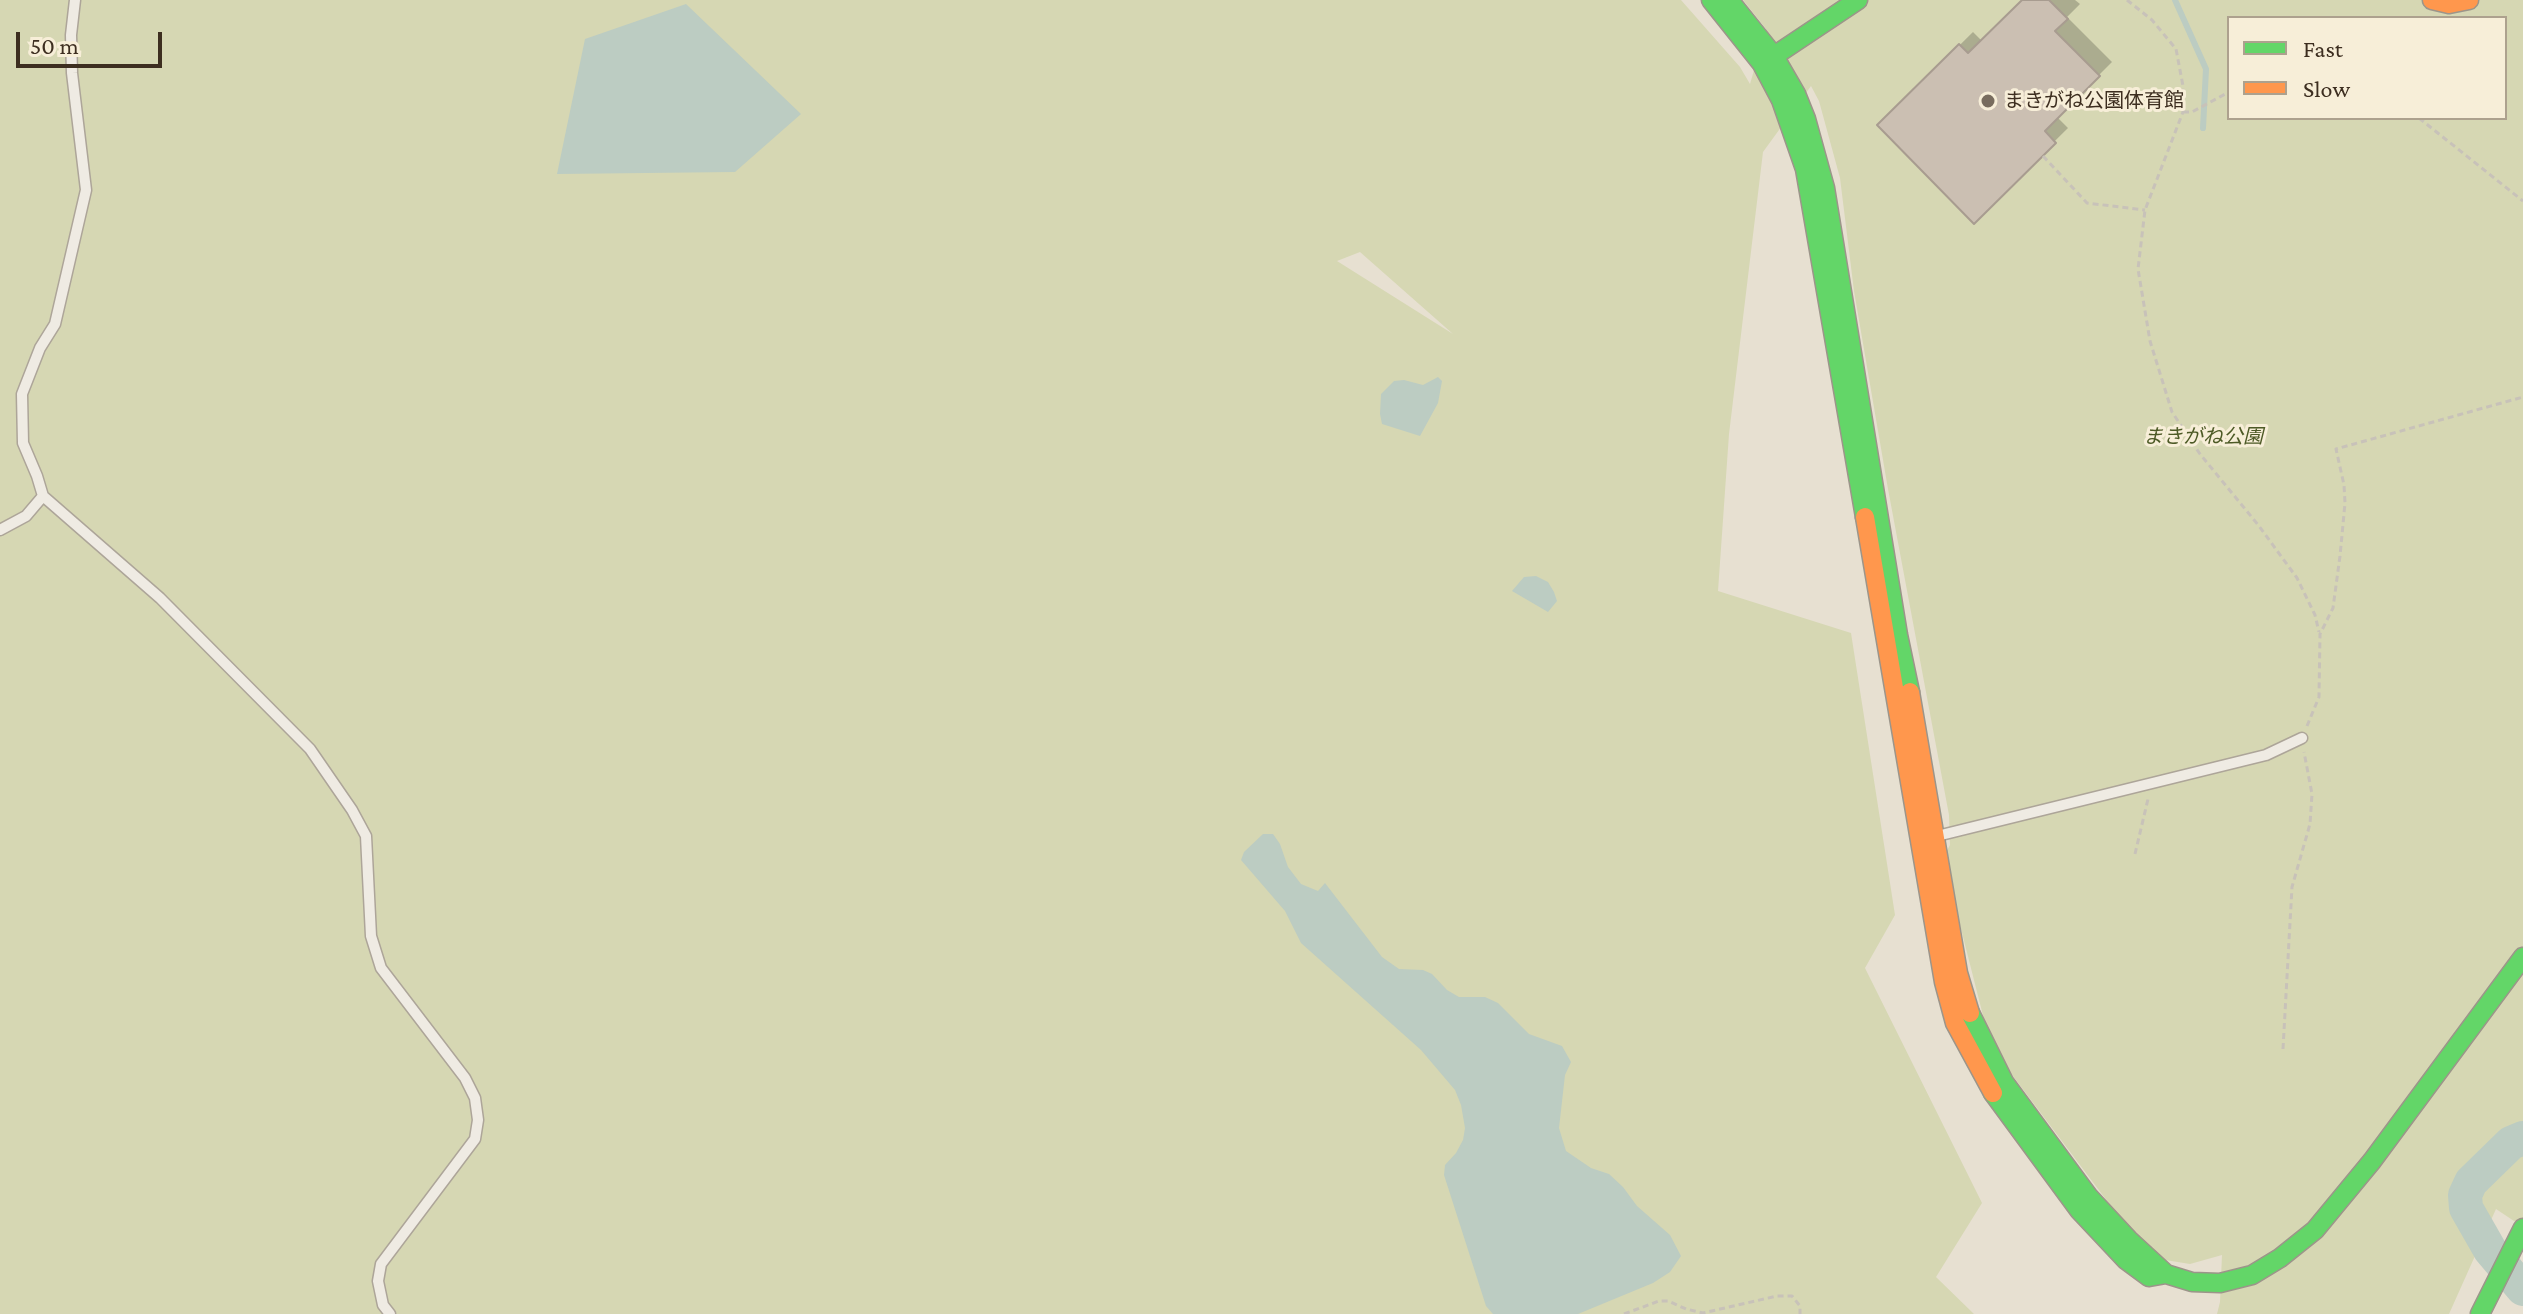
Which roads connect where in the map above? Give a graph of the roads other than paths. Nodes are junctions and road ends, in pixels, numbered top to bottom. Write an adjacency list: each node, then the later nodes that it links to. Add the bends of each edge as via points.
1 (75, 0): 8 (lane, via 72,73 86,190 55,324 22,394 23,443)
2 (1711, 0): 7 (main road)
3 (1729, 0): 7 (main road)
4 (1858, 0): 7 (main road)
5 (2432, 0): 6 (main road)
6 (2469, 0)
7 (1768, 60): 11 (main road, via 1796,94 1825,188)
8 (43, 496): 9 (lane, via 26,516); 14 (lane, via 160,598 310,749 366,836 371,936 381,968 465,1078 478,1120 475,1139 381,1264 378,1281)
9 (0, 530)
10 (2302, 738): 11 (lane, via 2266,755)
11 (1926, 838): 12 (main road, via 1961,987 1993,1064 2089,1197 2166,1274 2192,1282 2220,1283 2252,1275 2315,1230)
12 (2523, 957)
13 (2523, 1228): 15 (main road)
14 (390, 1314)
15 (2480, 1314)

